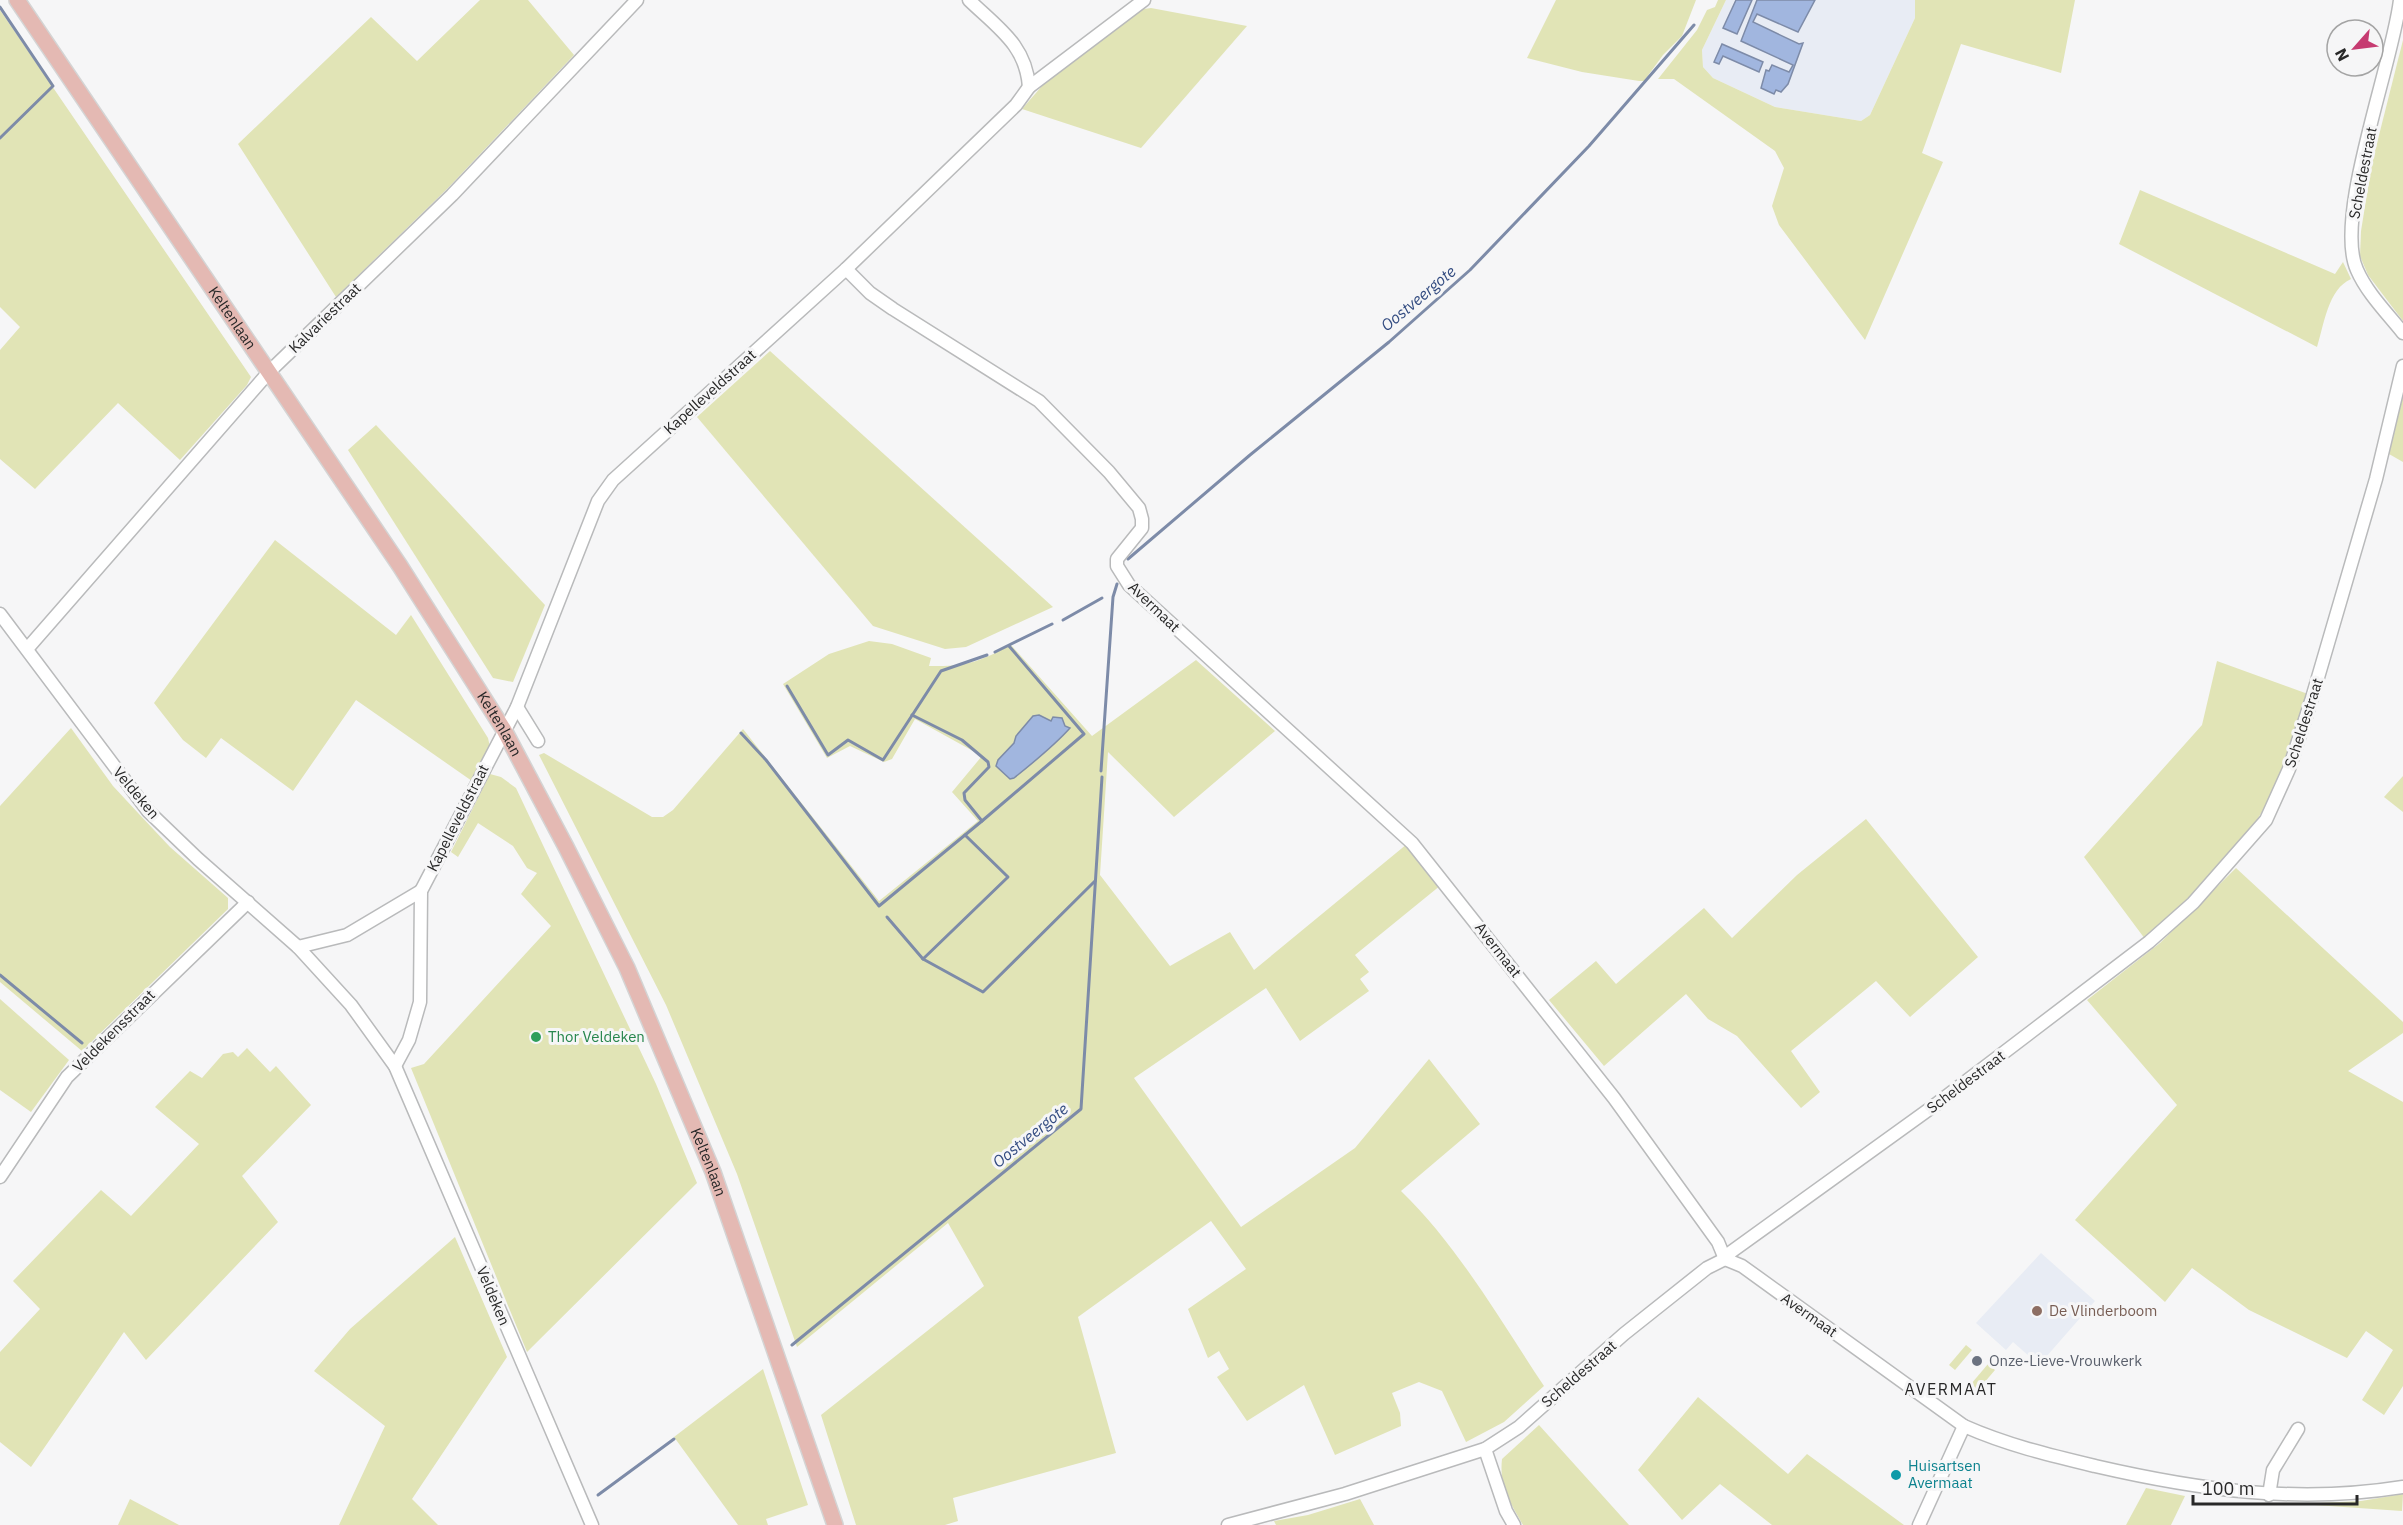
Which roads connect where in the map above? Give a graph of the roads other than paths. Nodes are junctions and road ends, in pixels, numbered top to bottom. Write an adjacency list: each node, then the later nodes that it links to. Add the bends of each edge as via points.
1 (17, 0): 10 (main road, Keltenlaan)
2 (637, 0): 10 (street, Kalvariestraat, via 452,195)
3 (969, 0): 6 (street, via 1018,48 1028,67)
4 (1144, 0): 6 (street, Kapelleveldstraat)
5 (2400, 0): 8 (street, Scheldestraat, via 2362,159 2351,249 2364,284)
6 (1029, 87): 7 (street, Kapelleveldstraat, via 1016,105)
7 (846, 269): 13 (street, Kapelleveldstraat, via 613,480 589,519); 21 (street, Avermaat, via 893,309 1039,401 1109,472 1139,508 1143,519 1142,528 1117,559 1129,585 1412,843 1614,1098 1718,1242)
8 (2403, 333)
9 (2403, 366): 21 (street, Scheldestraat, via 2376,480 2312,698 2289,769 2266,820 2193,903 2149,942 1935,1106)
10 (269, 372): 12 (street, Kalvariestraat); 14 (main road, Keltenlaan, via 400,566)
11 (0, 614): 12 (street, Veldeken)
12 (27, 649): 17 (street, Veldeken, via 148,811)
13 (517, 707): 14 (street, Kapelleveldstraat); 15 (street)
14 (504, 730): 16 (street, Kapelleveldstraat); 28 (main road, Keltenlaan, via 598,909 666,1057 749,1269)
15 (538, 741)
16 (421, 891): 18 (street, via 348,935); 19 (street, via 420,1002)
17 (248, 902): 18 (street, Veldeken); 20 (street, Veldekensstraat, via 67,1077)
18 (298, 947): 19 (street, Veldeken, via 351,1005)
19 (395, 1066): 27 (street, Veldeken)
20 (0, 1177)
21 (1725, 1259): 22 (street, Avermaat, via 1742,1266); 24 (street, Scheldestraat, via 1707,1268 1624,1334 1519,1427)
22 (1964, 1426): 26 (street, Avermaat, via 2015,1447 2146,1478); 31 (street)
23 (2298, 1429): 26 (street, via 2273,1470)
24 (1485, 1449): 29 (street, Scheldestraat, via 1345,1494); 30 (street)
25 (2403, 1486): 26 (street, Avermaat, via 2365,1493)
26 (2269, 1495)
27 (592, 1525)
28 (835, 1525)
29 (1228, 1525)
30 (1514, 1525)
31 (1919, 1525)

